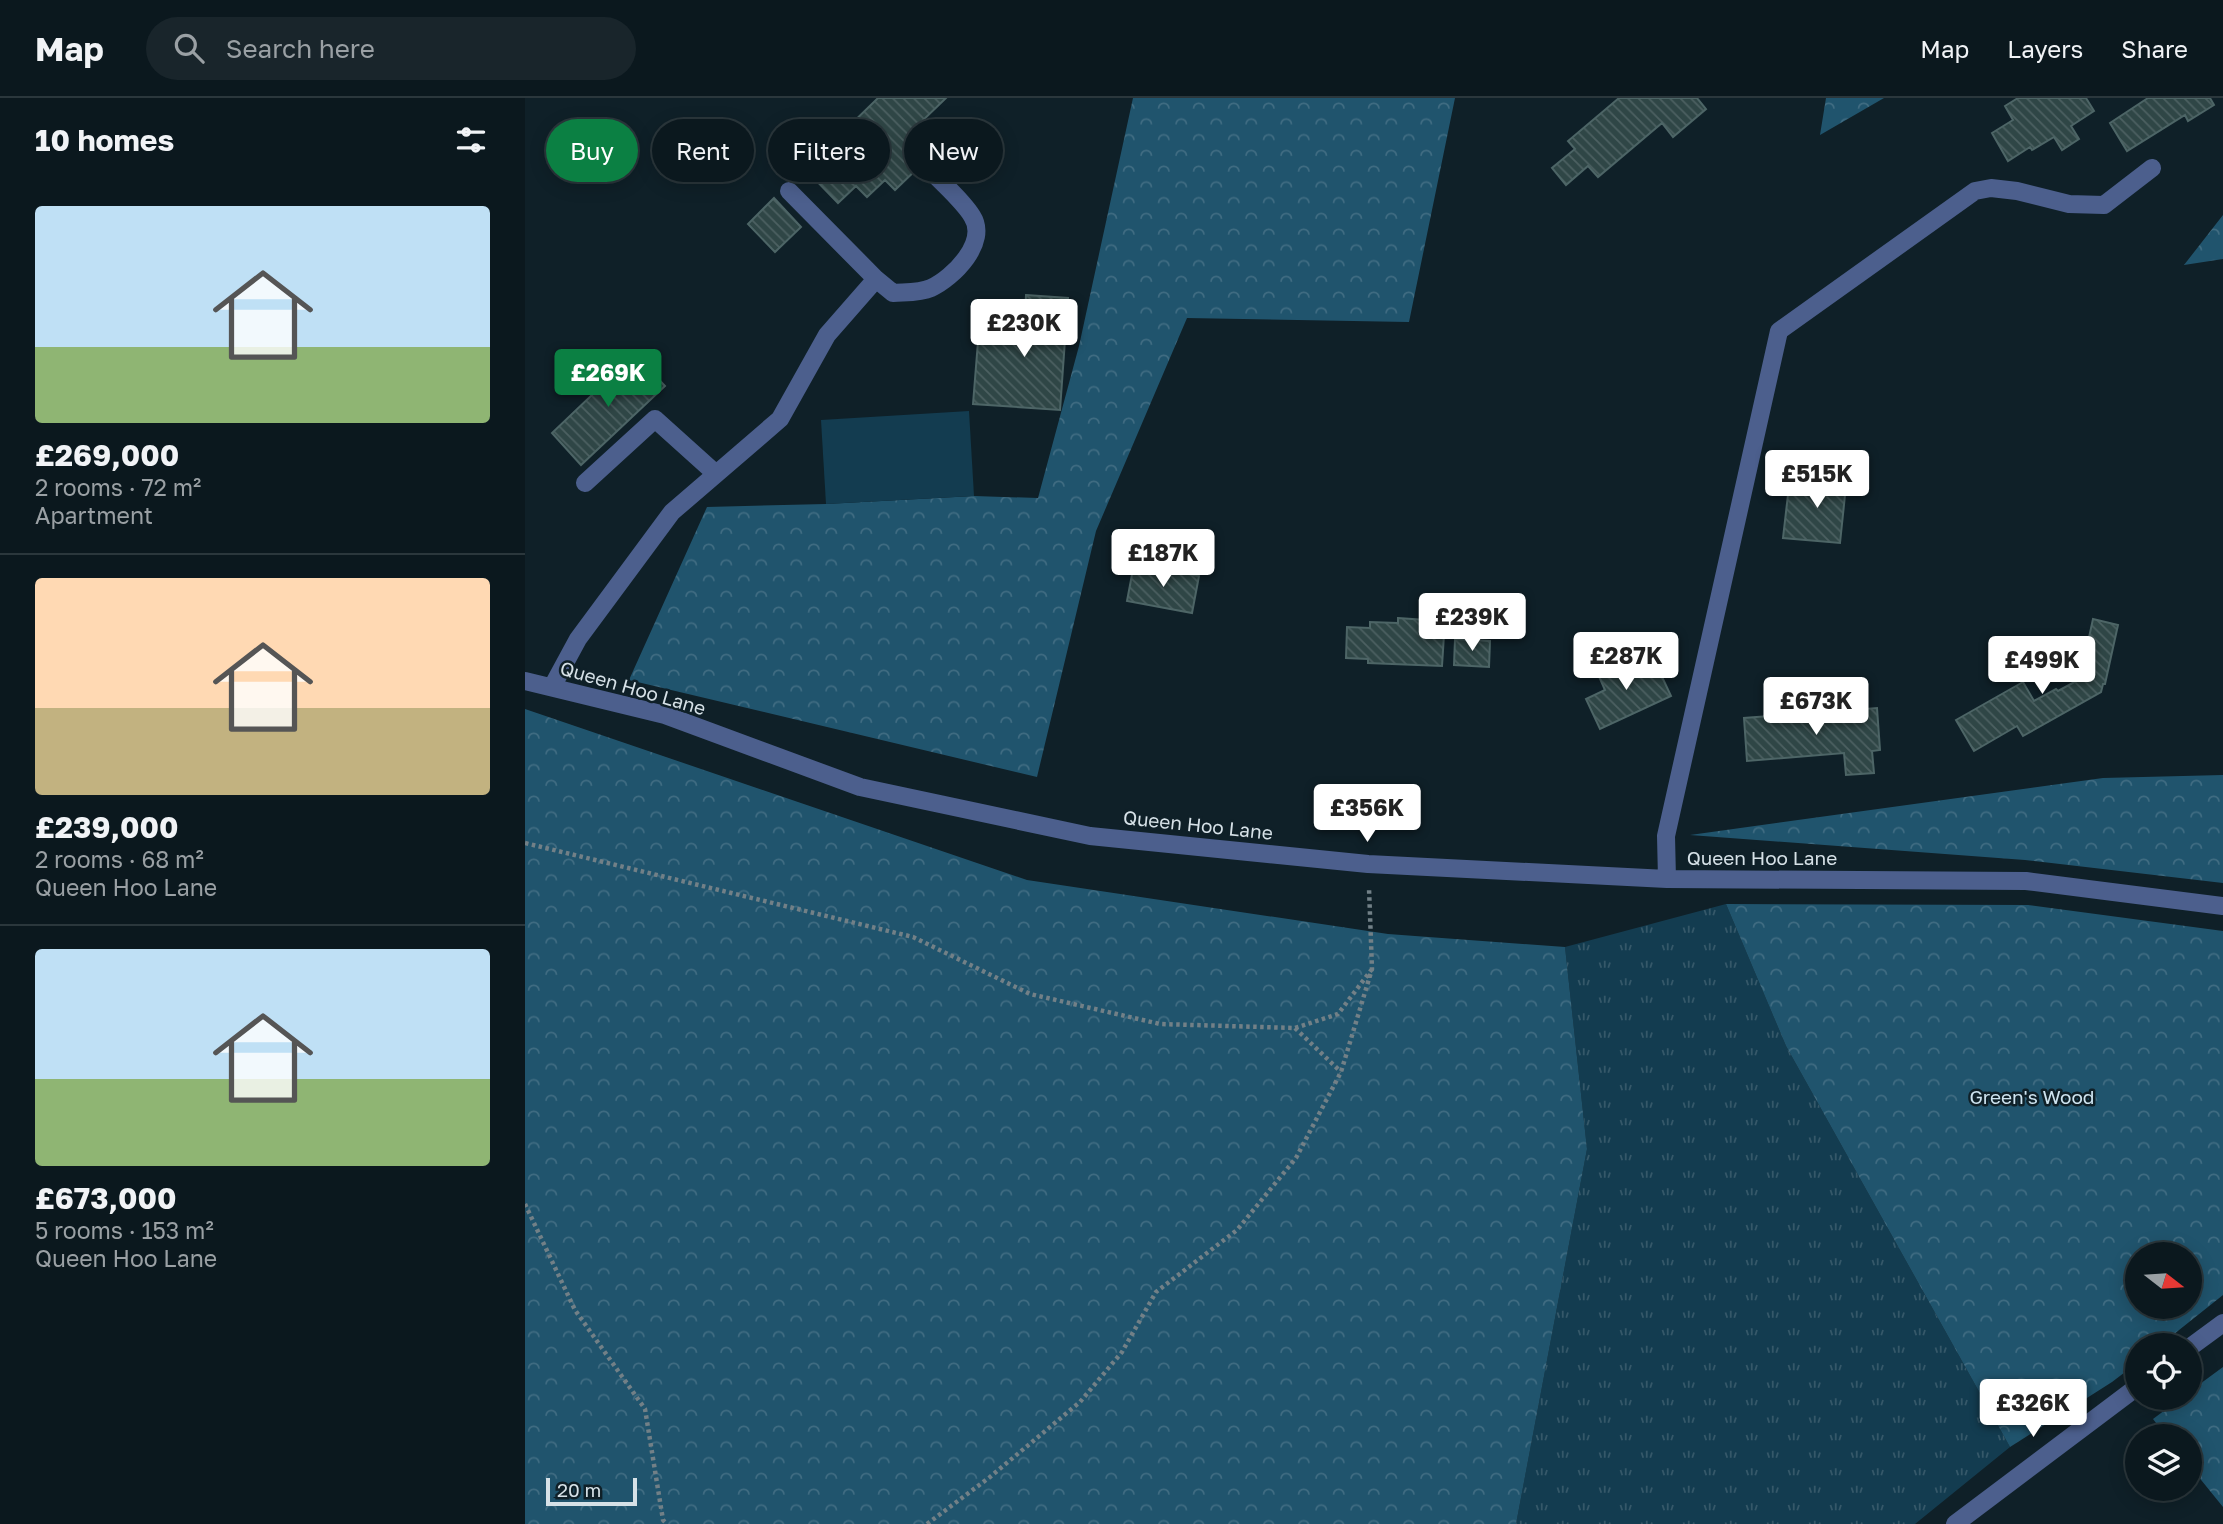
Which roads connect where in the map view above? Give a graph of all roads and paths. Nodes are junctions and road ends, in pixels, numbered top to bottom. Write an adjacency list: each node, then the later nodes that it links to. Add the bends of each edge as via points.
1 (2152, 168): 11 (street, via 2104,205 2069,204 1991,188 1975,191 1779,331 1666,836)
2 (941, 182): 4 (street, via 973,217 976,242 958,268 929,289 893,293)
3 (789, 191): 4 (street)
4 (876, 279): 5 (street, via 827,335 780,419)
5 (715, 473): 6 (street, via 655,419); 8 (street, via 672,512 577,639)
6 (585, 483)
7 (525, 681): 8 (street, Queen Hoo Lane)
8 (552, 687): 10 (street, Queen Hoo Lane, via 665,715 860,787 1090,836)
9 (525, 843): 14 (path, via 913,937 1030,994 1160,1024)
10 (1368, 863): 11 (street, Queen Hoo Lane); 13 (path)
11 (1667, 879): 12 (street, Queen Hoo Lane, via 2026,881)
12 (2223, 906)
13 (1372, 969): 14 (path, via 1338,1014); 15 (path)
14 (1295, 1028): 15 (path)
15 (1341, 1072): 21 (path, via 1296,1158 1237,1230 1156,1292 1122,1352 1080,1402)
16 (525, 1204): 20 (path, via 575,1310 645,1409)
17 (2223, 1323): 18 (street)
18 (2202, 1338)
19 (2125, 1396): 22 (street)
20 (667, 1524)
21 (927, 1524)
22 (1955, 1524)

